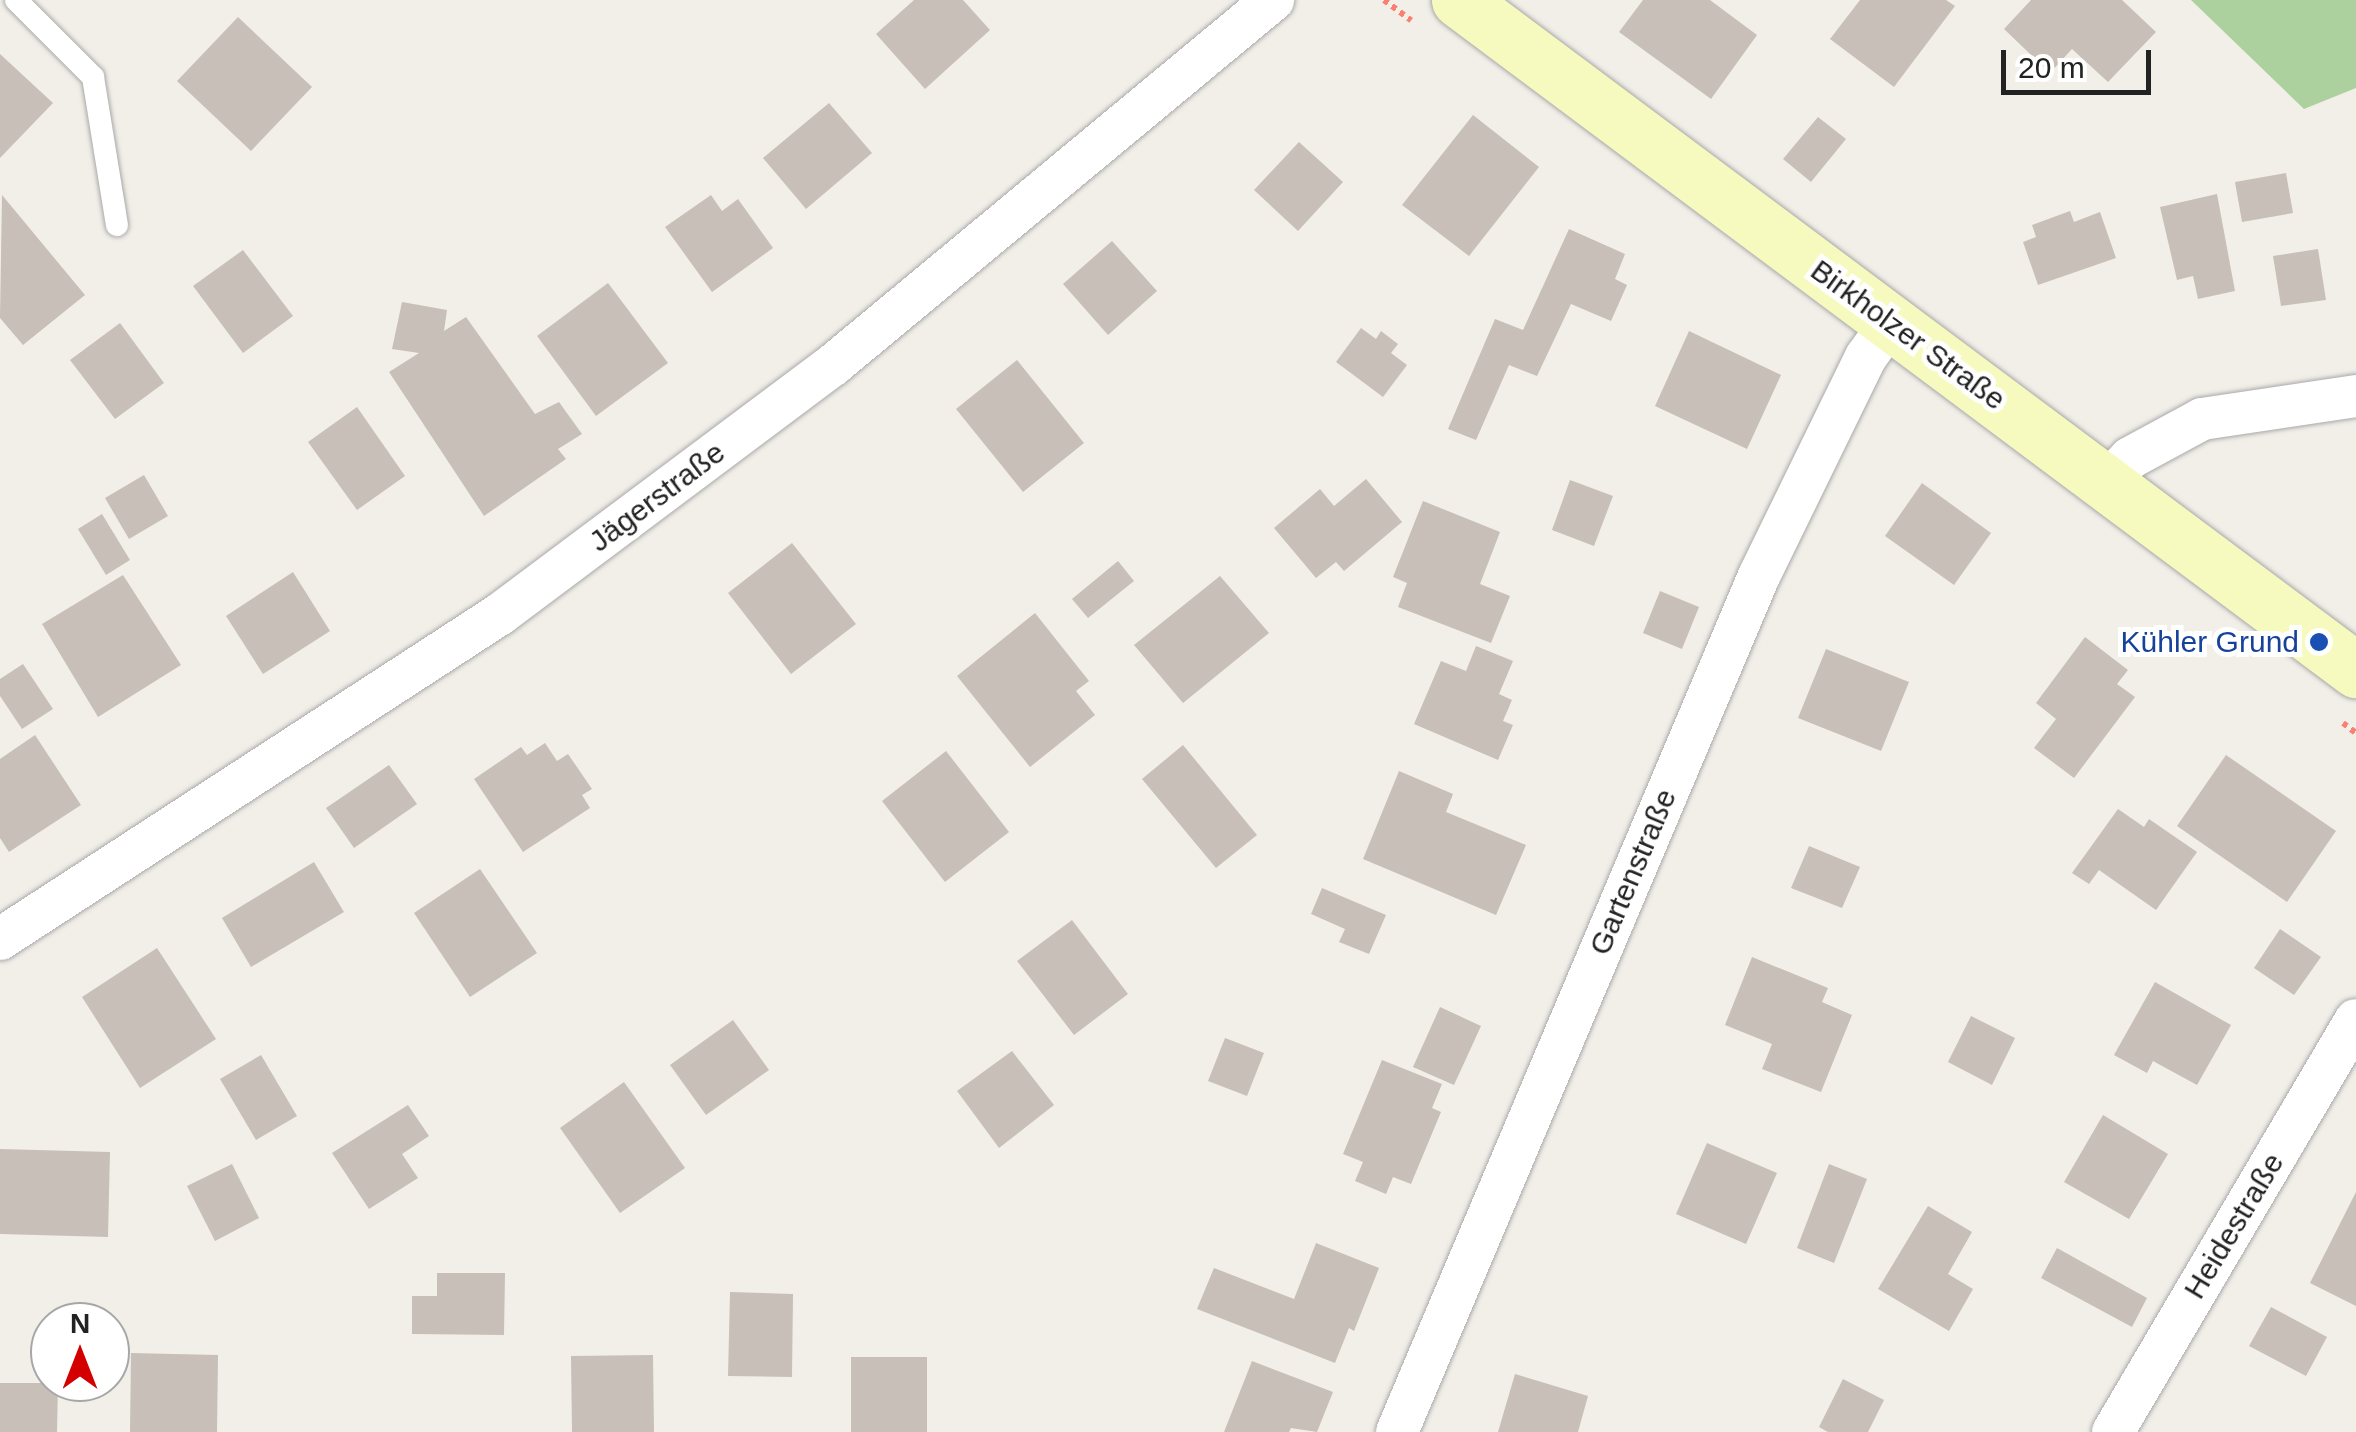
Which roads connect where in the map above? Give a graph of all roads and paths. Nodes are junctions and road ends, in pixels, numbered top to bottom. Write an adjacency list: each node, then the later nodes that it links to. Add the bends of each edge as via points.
1 (16, 0): 4 (lane, via 92,77)
2 (1273, 0): 9 (street, Jägerstraße, via 834,364 500,614)
3 (1460, 0): 5 (street, Birkholzer Straße)
4 (117, 225)
5 (1891, 322): 7 (street, Birkholzer Straße); 11 (street, Gartenstraße, via 1866,357 1760,576)
6 (2356, 396): 7 (street, via 2202,420 2130,458)
7 (2107, 482): 8 (street, Birkholzer Straße)
8 (2356, 670)
9 (0, 939)
10 (2356, 1020): 12 (street, Heidestraße)
11 (1397, 1432)
12 (2113, 1432)

